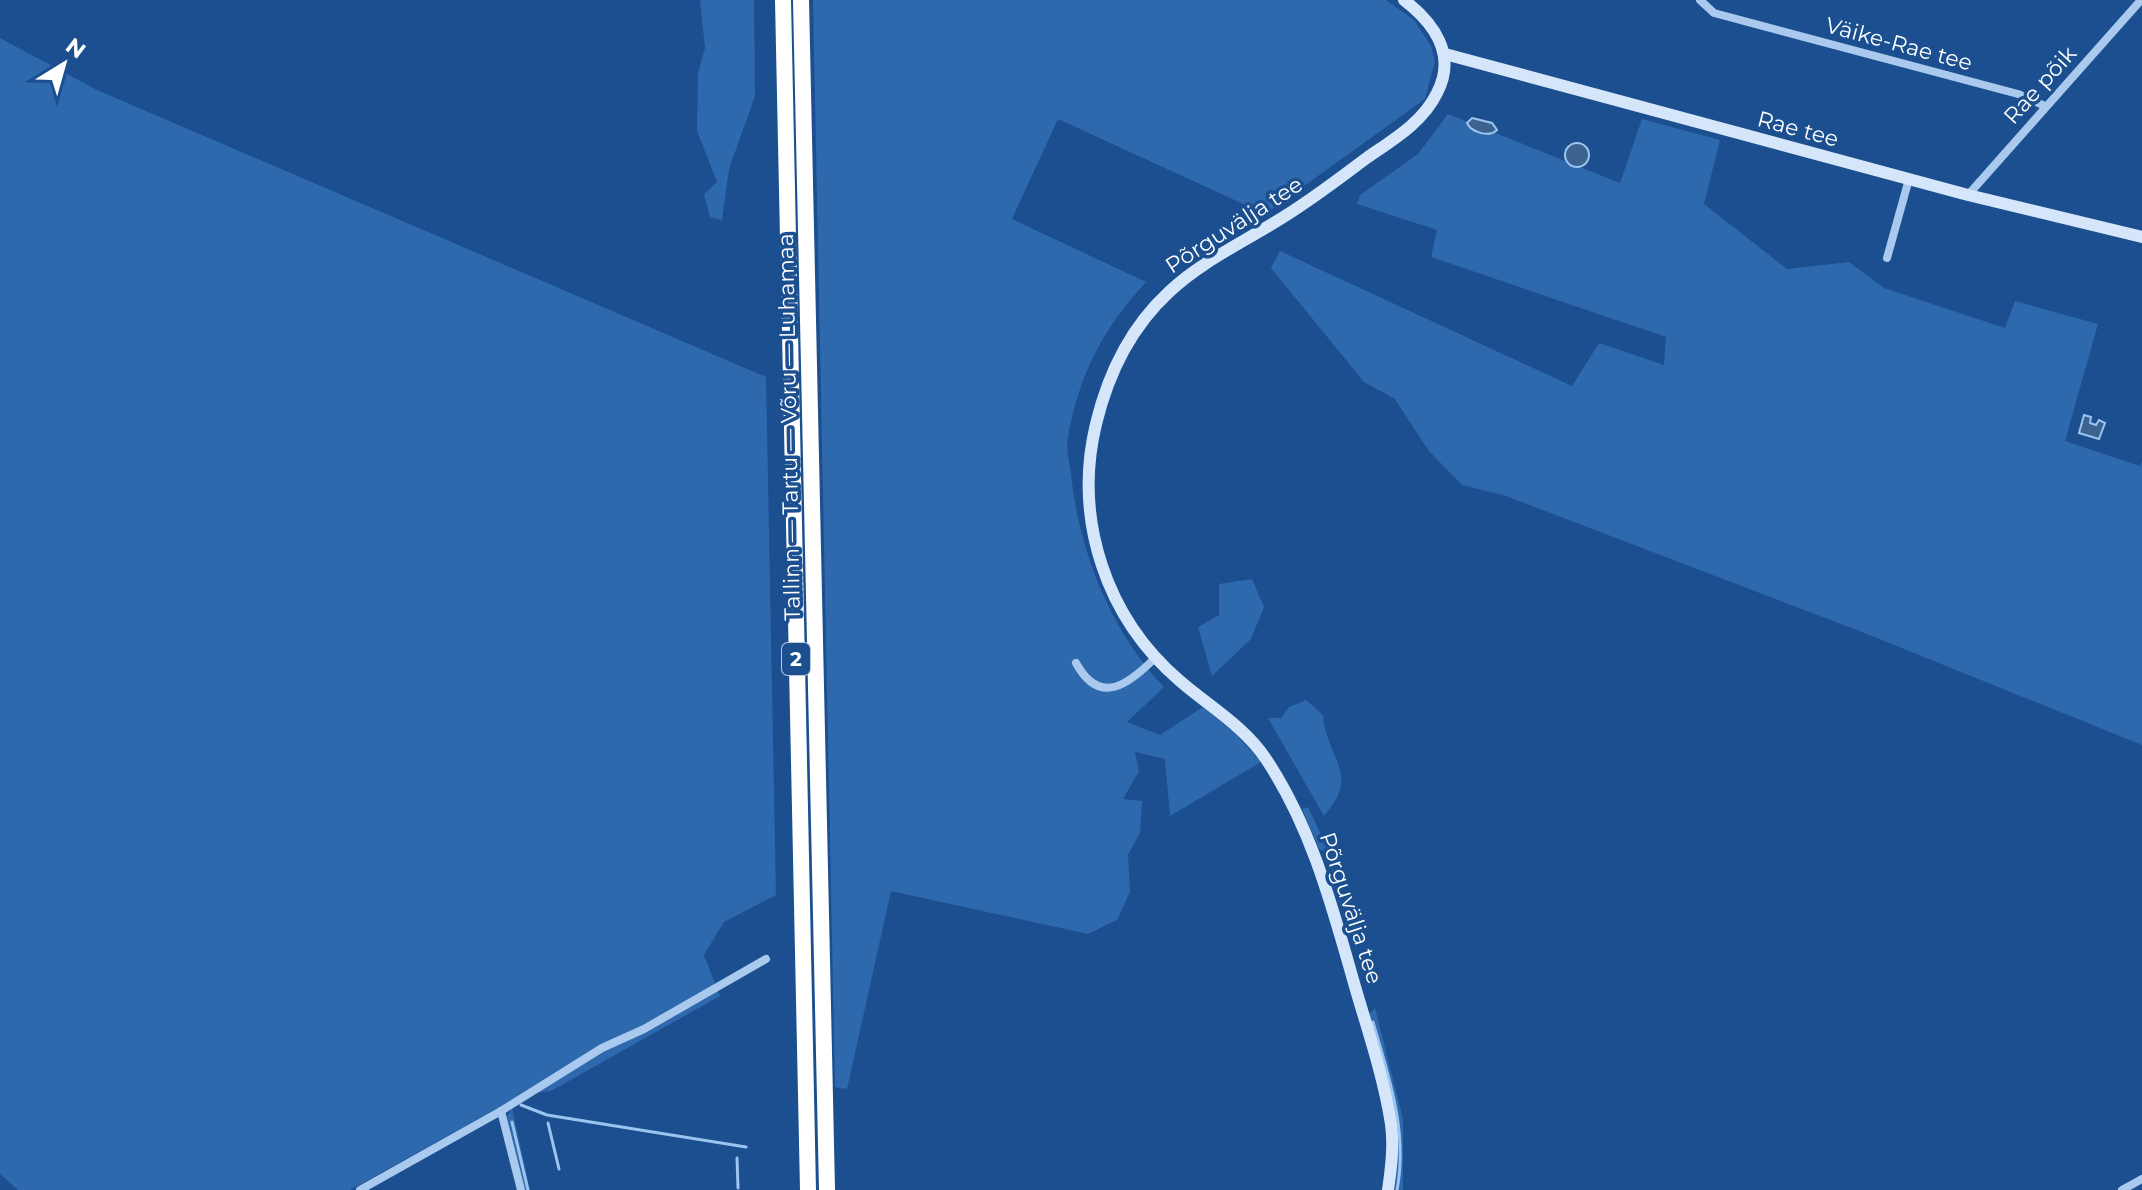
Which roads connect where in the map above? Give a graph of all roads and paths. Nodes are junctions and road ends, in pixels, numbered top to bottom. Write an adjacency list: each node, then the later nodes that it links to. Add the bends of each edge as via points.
1 (783, 0): 19 (highway, Tallinn — Tartu — Võru — Luhamaa / 2)
2 (801, 0): 20 (highway, Tallinn — Tartu — Võru — Luhamaa / 2)
3 (1404, 0): 6 (street, via 1430,24)
4 (1700, 0): 7 (street, Väike-Rae tee, via 1714,13 2018,94)
5 (2141, 0): 7 (street, Rae põik)
6 (1445, 54): 8 (street, Rae tee); 12 (street, Põrguvälja tee, via 1438,92 1416,122 1285,216 1180,282 1143,320 1121,353 1094,432 1088,474 1093,533 1106,579)
7 (2045, 106): 9 (street, Rae põik)
8 (1909, 179): 9 (street, Rae tee); 11 (street)
9 (1968, 195): 10 (street, Rae tee)
10 (2142, 237)
11 (1887, 258)
12 (1155, 658): 13 (street, via 1115,688 1091,682); 21 (street, Põrguvälja tee, via 1250,739 1304,828 1324,878 1380,1076 1391,1127)
13 (1076, 663)
14 (766, 959): 15 (street, via 602,1048)
15 (501, 1111): 17 (street); 18 (street)
16 (2142, 1179): 22 (street)
17 (360, 1190)
18 (521, 1190)
19 (808, 1190)
20 (827, 1190)
21 (1388, 1190)
22 (2122, 1190)

